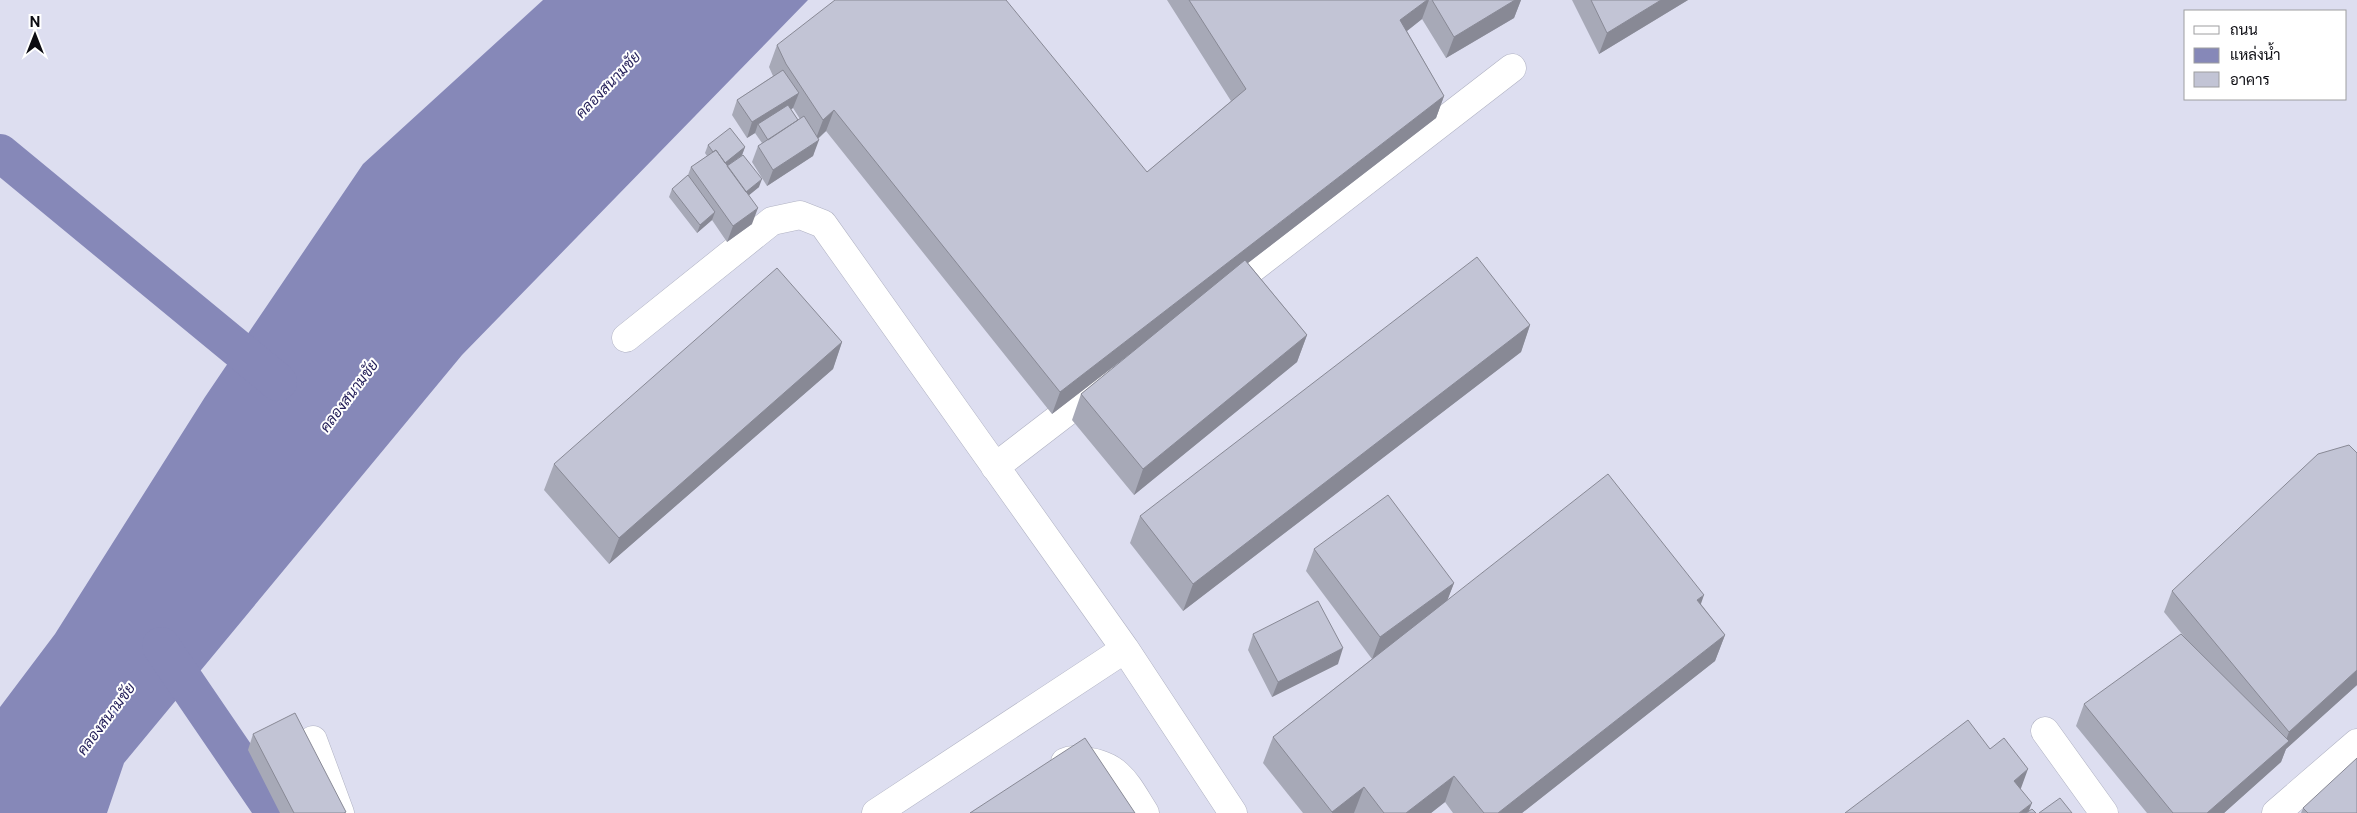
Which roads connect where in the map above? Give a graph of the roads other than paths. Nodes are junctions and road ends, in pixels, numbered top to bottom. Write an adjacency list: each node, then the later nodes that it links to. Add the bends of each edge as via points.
1 (1512, 68): 2 (lane)
2 (1199, 310)
3 (626, 338): 5 (lane, via 772,221 800,215 823,224)
4 (1128, 364): 5 (lane)
5 (995, 467): 6 (lane)
6 (1126, 649): 12 (lane); 14 (lane)
7 (2045, 731): 15 (lane)
8 (312, 740): 11 (lane)
9 (2357, 744): 16 (lane)
10 (1038, 772): 13 (lane, via 1071,759 1103,763 1122,778)
11 (340, 813)
12 (876, 813)
13 (1145, 813)
14 (1233, 813)
15 (2104, 813)
16 (2276, 813)

